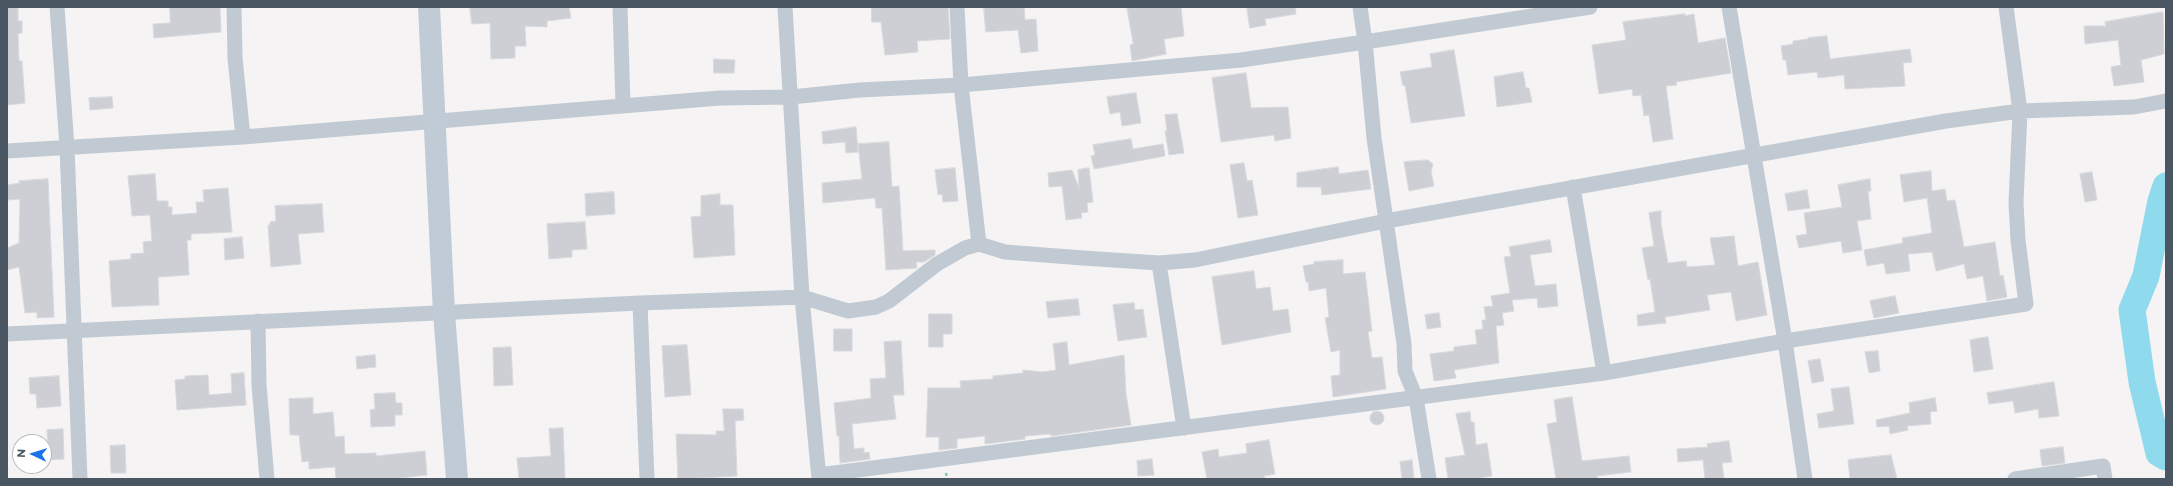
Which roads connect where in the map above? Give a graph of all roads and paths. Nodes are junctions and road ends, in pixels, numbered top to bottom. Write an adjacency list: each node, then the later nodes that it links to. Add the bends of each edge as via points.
1 (57, 7): 19 (street)
2 (234, 7): 18 (street, via 235,58)
3 (429, 7): 17 (street)
4 (620, 7): 15 (street)
5 (785, 7): 13 (street)
6 (957, 7): 12 (street)
7 (1360, 7): 11 (street)
8 (1590, 7): 11 (street)
9 (1729, 7): 21 (street)
10 (2006, 7): 16 (street)
11 (1365, 42): 12 (street, via 1241,60); 23 (street)
12 (961, 85): 13 (street, via 860,90); 24 (street)
13 (791, 97): 15 (street, via 720,98); 26 (street)
14 (2166, 101): 16 (street, via 2134,107)
15 (624, 105): 17 (street)
16 (2020, 110): 21 (street); 32 (street, via 2016,203 2026,304)
17 (433, 123): 18 (street); 28 (street)
18 (243, 137): 19 (street)
19 (67, 147): 20 (street); 30 (street)
20 (7, 151)
21 (1753, 154): 22 (street); 32 (street)
22 (1573, 187): 23 (street); 33 (street)
23 (1386, 220): 25 (street, via 1195,260); 34 (street, via 1404,344 1405,371)
24 (979, 244): 25 (street, via 1005,252); 26 (street, via 965,248 937,264 889,301 876,307 848,310)
25 (1159, 263): 35 (street)
26 (802, 297): 27 (street); 36 (street)
27 (640, 303): 28 (street); 40 (street)
28 (444, 313): 29 (street); 39 (street)
29 (258, 321): 30 (street); 38 (street, via 259,385)
30 (76, 330): 31 (street); 37 (street)
31 (7, 334)
32 (1785, 341): 33 (street); 42 (street)
33 (1604, 373): 34 (street)
34 (1416, 398): 35 (street); 41 (street)
35 (1184, 428): 36 (street)
36 (819, 477)
37 (80, 479)
38 (267, 479)
39 (457, 479)
40 (647, 479)
41 (1429, 479)
42 (1805, 479)
43 (2015, 479): 44 (street, via 2103,466)
44 (2105, 479)

